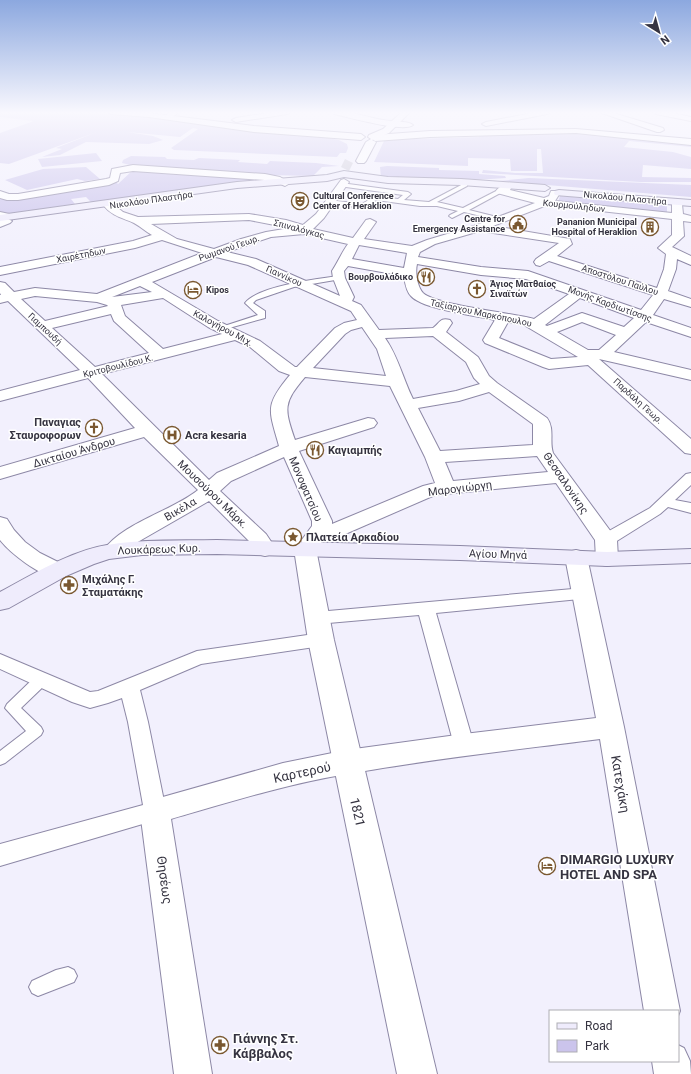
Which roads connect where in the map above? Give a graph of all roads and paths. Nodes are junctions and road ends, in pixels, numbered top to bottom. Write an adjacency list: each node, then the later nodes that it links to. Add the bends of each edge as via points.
1 (358, 162): 3 (street)
2 (345, 169): 3 (street)
3 (348, 177): 4 (main road, Νικολάου Πλαστήρα); 5 (main road, Νικολάου Πλαστήρα); 7 (main road, Νικολάου Πλαστήρα, via 466,183); 9 (street); 13 (lane, via 408,194)
4 (282, 182): 8 (street, via 270,177 131,168 115,171 115,179 109,182 18,197); 17 (main road, Νικολάου Πλαστήρα); 20 (main road, Νικολάου Πλαστήρα, via 237,185)
5 (465, 185): 6 (main road, Νικολάου Πλαστήρα); 16 (lane)
6 (504, 189): 7 (street, Κουρμούληδων, via 503,192); 18 (lane)
7 (551, 193): 11 (main road, Νικολάου Πλαστήρα); 14 (main road, Νικολάου Πλαστήρα); 21 (street); 22 (street, Κουρμούληδων)
8 (0, 194)
9 (335, 198): 12 (lane, via 363,206); 26 (street)
10 (356, 199): 12 (lane)
11 (691, 200)
12 (371, 201): 13 (lane, via 375,198)
13 (399, 201): 16 (lane)
14 (676, 202): 15 (main road, Νικολάου Πλαστήρα); 22 (street)
15 (691, 203)
16 (430, 204): 18 (lane)
17 (109, 206): 20 (main road, Νικολάου Πλαστήρα); 23 (street, Γιαννίκου, via 121,215)
18 (464, 210): 19 (lane); 21 (lane)
19 (452, 216)
20 (3, 219)
21 (502, 219): 25 (street)
22 (686, 219): 30 (street, via 678,236 664,248)
23 (136, 220): 26 (street, Σπιναλόγκας, via 244,217 282,223); 27 (street, Γιαννίκου)
24 (370, 222): 28 (street)
25 (478, 228): 31 (street, via 432,242); 32 (street, via 561,239 566,242)
26 (305, 230): 28 (street, Σπιναλόγκας); 29 (street, Ρωμανού Γεωρ., via 261,236)
27 (162, 236): 29 (street, Γιαννίκου, via 182,245); 35 (street, Χαιρέτηδων, via 136,244)
28 (356, 242): 31 (street, Σπιναλόγκας); 33 (street)
29 (213, 252): 39 (street, Ρωμανού Γεωρ.); 40 (street, Γιαννίκου, via 252,262)
30 (672, 253): 34 (street); 44 (street, via 666,284)
31 (412, 255): 36 (street, Ταξίαρχου Μαρκόπουλου); 37 (street, Μονής Καρδιωτίσσης, via 489,272)
32 (548, 257): 37 (street); 44 (street, Αποστόλου Παύλου)
33 (345, 262): 36 (street); 38 (street, via 338,271)
34 (691, 262)
35 (0, 271)
36 (410, 274): 50 (street, Ταξίαρχου Μαρκόπουλου, via 412,286 418,297 434,304)
37 (521, 274): 42 (street, Μονής Καρδιωτίσσης)
38 (339, 278): 40 (lane); 47 (street, via 347,297)
39 (140, 282): 43 (street, Καλογήρου Μιχ.); 46 (street, Ρωμανού Γεωρ.)
40 (300, 283): 47 (street, Γιαννίκου); 54 (lane, via 252,298 249,303 262,313 262,316)
41 (0, 286): 45 (street, Γιαμπουδή)
42 (579, 293): 51 (street, Μονής Καρδιωτίσσης); 56 (street)
43 (165, 294): 49 (street); 54 (street, Καλογήρου Μιχ.)
44 (661, 294): 48 (street, Αποστόλου Παύλου); 51 (street)
45 (5, 298): 46 (street, via 35,292); 53 (street, Γιαμπουδή)
46 (98, 298): 49 (street)
47 (343, 301): 55 (street, Γιαννίκου, via 356,308)
48 (691, 303)
49 (114, 305): 53 (street); 62 (street, via 119,318)
50 (456, 308): 52 (street, Ταξίαρχου Μαρκόπουλου); 57 (street)
51 (644, 316): 58 (street, Μονής Καρδιωτίσσης); 59 (street)
52 (504, 317): 56 (street, Ταξίαρχου Μαρκόπουλου); 61 (street, via 490,340)
53 (41, 326): 65 (street, Γιαμπουδή)
54 (222, 328): 60 (street, Καλογήρου Μιχ.)
55 (371, 328): 57 (street); 66 (street, via 340,331); 68 (street, Γιαννίκου, via 388,355)
56 (541, 328): 59 (street, via 582,317); 63 (street, Ταξίαρχου Μαρκόπουλου)
57 (436, 332): 64 (street, Θεσσαλονίκης)
58 (691, 333)
59 (626, 334): 63 (street)
60 (236, 335): 62 (street, Κριτοβουλίδου Κ.); 66 (street, Καλογήρου Μιχ., via 256,344 284,368)
61 (506, 347): 63 (street, via 549,364); 64 (street)
62 (160, 355): 65 (street, Κριτοβουλίδου Κ.)
63 (590, 355): 67 (street); 75 (street, Παρδάλη Γεωρ.)
64 (473, 360): 69 (street, Θεσσαλονίκης, via 482,378)
65 (91, 372): 70 (street, Κριτοβουλίδου Κ.); 73 (street, Μουσούρου Μάρκ.)
66 (302, 372): 68 (street, Καλογήρου Μιχ.); 74 (street, via 281,400 280,413)
67 (691, 375)
68 (396, 382): 71 (street, Γιαννίκου)
69 (491, 386): 71 (street, via 459,396); 76 (street, Θεσσαλονίκης, via 541,422 544,431)
70 (0, 396)
71 (408, 405): 77 (street, Γιαννίκου)
72 (368, 423): 74 (street, Βικέλα)
73 (147, 430): 78 (street, Δικταίου Άνδρου); 82 (street, Μουσούρου Μάρκ.)
74 (289, 448): 82 (street, Βικέλα, via 237,470 221,479); 86 (street, Μονοφατσίου, via 322,521 322,526)
75 (691, 448)
76 (543, 450): 77 (street); 79 (street, Θεσσαλονίκης)
77 (434, 457): 81 (street, Γιαννίκου)
78 (0, 473)
79 (561, 477): 81 (street, Μαρογιώργη); 88 (street, Θεσσαλονίκης)
80 (691, 477): 83 (street)
81 (446, 487): 86 (street, Μαρογιώργη, via 425,492)
82 (209, 491): 87 (street, Μουσούρου Μάρκ., via 259,539); 89 (street, Βικέλα, via 129,538)
83 (664, 502): 84 (street); 88 (street)
84 (691, 508)
85 (0, 523): 92 (street, via 18,549)
86 (312, 540): 87 (main road, Λουκάρεως Κυρ.); 91 (main road, Αγίου Μηνά); 96 (street, 1821)
87 (265, 548): 89 (main road, Λουκάρεως Κυρ., via 177,547)
88 (606, 550): 90 (main road, Αγίου Μηνά); 91 (main road, Αγίου Μηνά)
89 (114, 551): 92 (main road, Λουκάρεως Κυρ.)
90 (691, 556)
91 (576, 558): 93 (street, Κατεχάκη)
92 (58, 571): 94 (main road, Λουκάρεως Κυρ.)
93 (584, 594): 95 (street); 100 (street, Κατεχάκη)
94 (0, 602)
95 (426, 608): 96 (street); 101 (street)
96 (319, 629): 99 (street, via 181,664); 103 (street, 1821)
97 (0, 661): 98 (street)
98 (41, 680): 99 (street, via 79,698 90,700); 102 (lane, via 12,708 36,732)
99 (129, 687): 104 (street, Θησέως)
100 (611, 727): 101 (street, Καρτερού); 108 (street, Κατεχάκη)
101 (464, 745): 103 (street, Καρτερού)
102 (0, 759)
103 (347, 762): 104 (street, Καρτερού, via 283,775); 111 (street, 1821)
104 (155, 811): 105 (street, Καρτερού); 110 (street, Θησέως, via 166,942)
105 (0, 855)
106 (68, 976): 107 (lane)
107 (38, 987)
108 (662, 1010)
109 (671, 1062): 112 (street)
110 (193, 1074)
111 (417, 1074)
112 (673, 1074)

